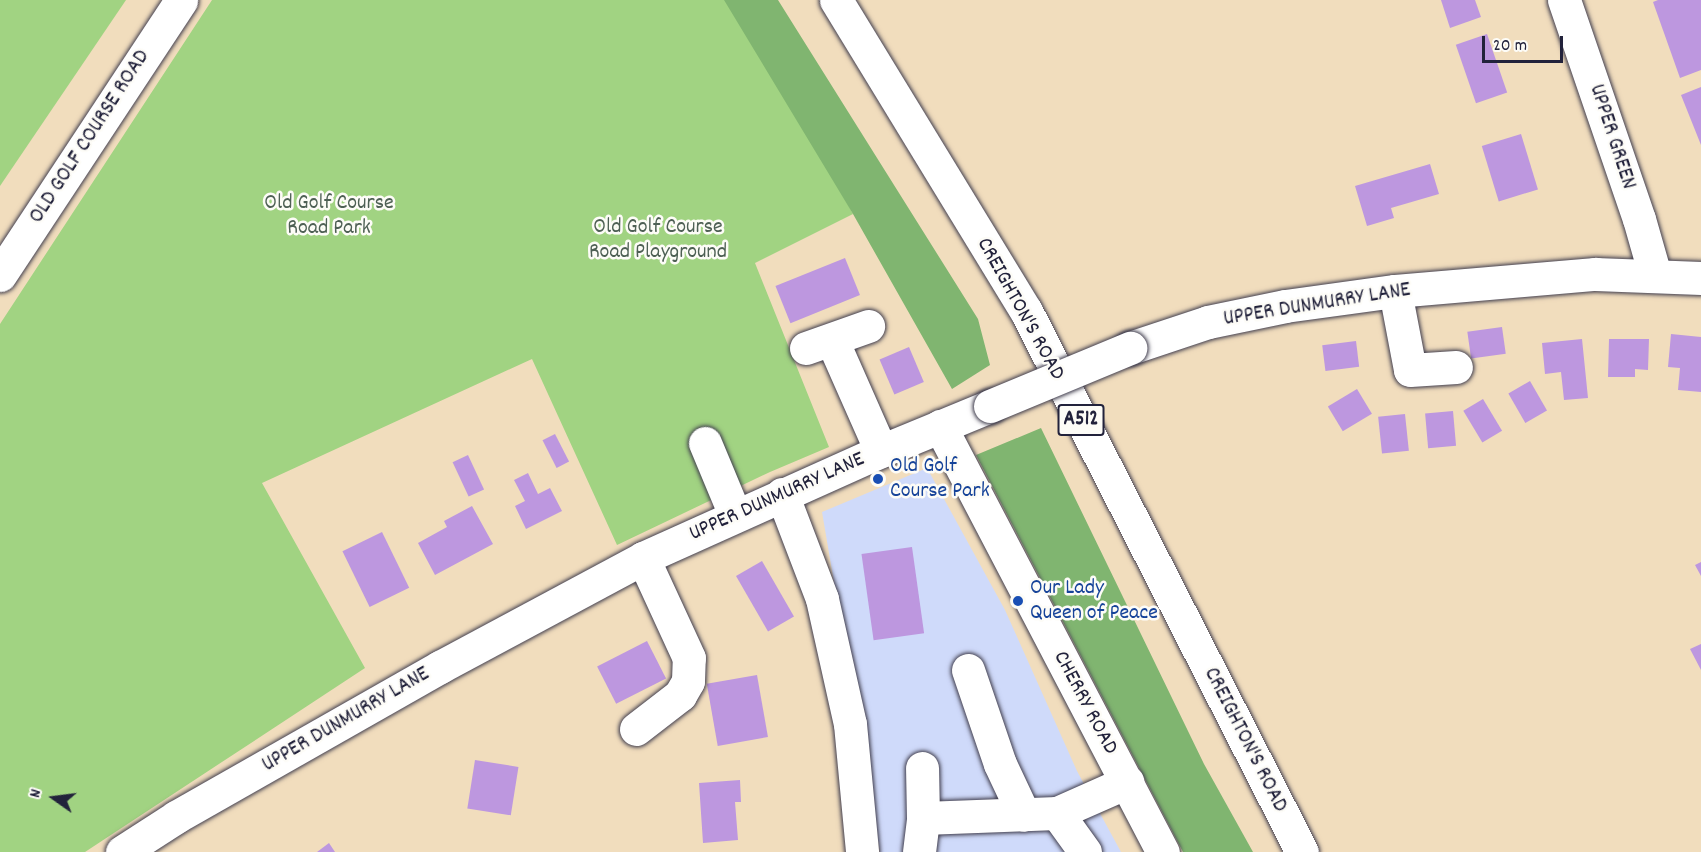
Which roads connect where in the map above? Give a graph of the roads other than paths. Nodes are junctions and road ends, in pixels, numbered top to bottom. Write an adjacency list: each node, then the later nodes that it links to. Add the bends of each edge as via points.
1 (181, 0): 4 (main road, OLD GOLF COURSE ROAD)
2 (836, 0): 28 (main road, CREIGHTON'S ROAD / A512, via 1026,312)
3 (1564, 0): 5 (main road, UPPER GREEN, via 1640,219)
4 (0, 275)
5 (1655, 275): 6 (main road, UPPER DUNMURRY LANE); 7 (main road, UPPER DUNMURRY LANE, via 1595,274)
6 (1701, 278)
7 (1395, 291): 9 (main road, via 1401,370); 10 (main road, UPPER DUNMURRY LANE, bridge, via 1274,308 1208,322 1130,348)
8 (867, 326): 12 (main road, via 819,344)
9 (1456, 367)
10 (940, 426): 12 (main road, UPPER DUNMURRY LANE); 19 (main road, CHERRY ROAD)
11 (705, 443): 14 (main road)
12 (881, 451): 13 (main road, UPPER DUNMURRY LANE)
13 (782, 494): 14 (main road, UPPER DUNMURRY LANE); 24 (main road, via 822,600 850,724)
14 (735, 515): 15 (main road, UPPER DUNMURRY LANE)
15 (643, 558): 17 (main road, via 689,658 688,681 680,695); 23 (main road, UPPER DUNMURRY LANE, via 440,667)
16 (968, 670): 21 (main road, via 1000,764)
17 (636, 729)
18 (922, 768): 22 (main road)
19 (1127, 782): 20 (main road); 27 (main road, CHERRY ROAD)
20 (1057, 813): 21 (main road); 26 (main road)
21 (1024, 815): 22 (main road)
22 (922, 818): 25 (main road)
23 (122, 852)
24 (862, 852)
25 (919, 852)
26 (1085, 852)
27 (1163, 852)
28 (1302, 852)

